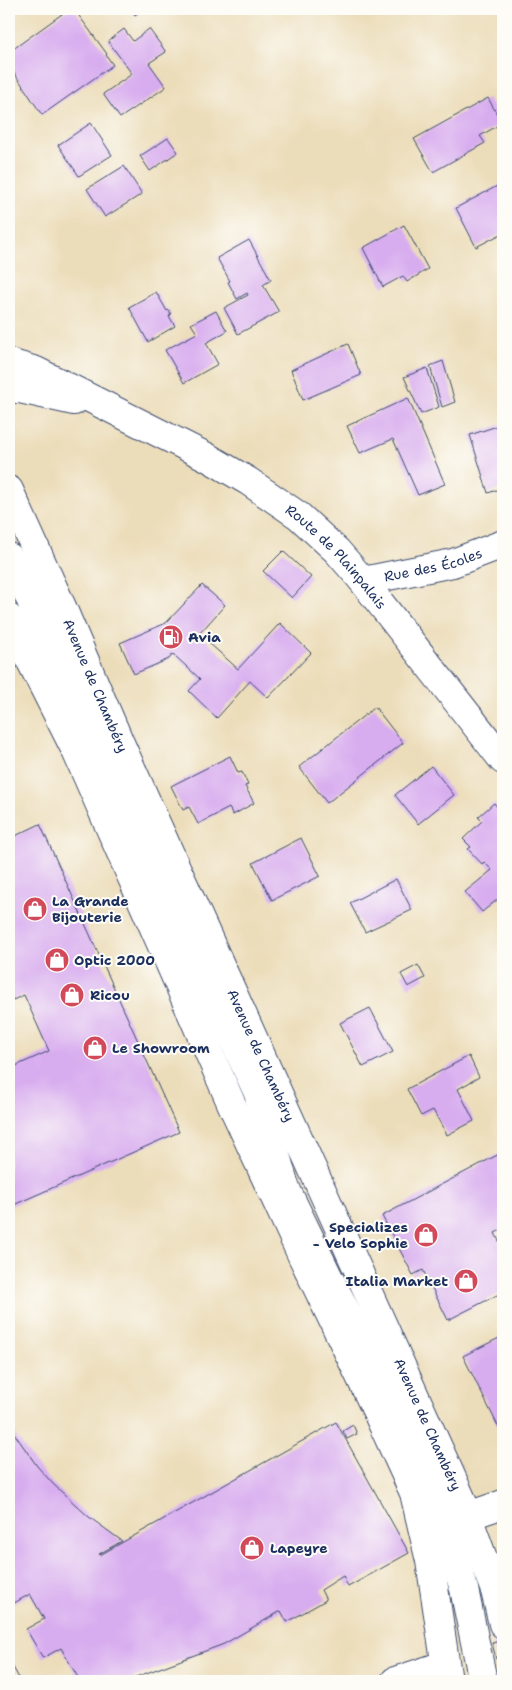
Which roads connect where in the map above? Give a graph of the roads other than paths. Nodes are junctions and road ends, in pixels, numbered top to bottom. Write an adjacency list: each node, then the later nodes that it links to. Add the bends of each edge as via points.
1 (9, 363): 3 (main road, Route de Plainpalais, via 36,371)
2 (9, 389): 3 (main road, Route de Plainpalais)
3 (119, 412): 7 (main road, Route de Plainpalais, via 207,457 299,516 337,551)
4 (9, 490): 11 (main road, Avenue de Chambéry)
5 (503, 544): 7 (main road, Rue des Écoles, via 453,563)
6 (9, 557): 15 (main road, via 258,1094 288,1192 404,1423 436,1496 464,1589)
7 (363, 581): 9 (main road, Route de Plainpalais)
8 (9, 618): 13 (main road, via 76,751 232,1105 414,1493 430,1561)
9 (503, 760)
10 (503, 1504): 11 (main road)
11 (468, 1516): 12 (main road, Avenue de Chambéry, via 495,1591)
12 (503, 1624)
13 (446, 1673): 14 (main road)
14 (395, 1681)
15 (483, 1681)

